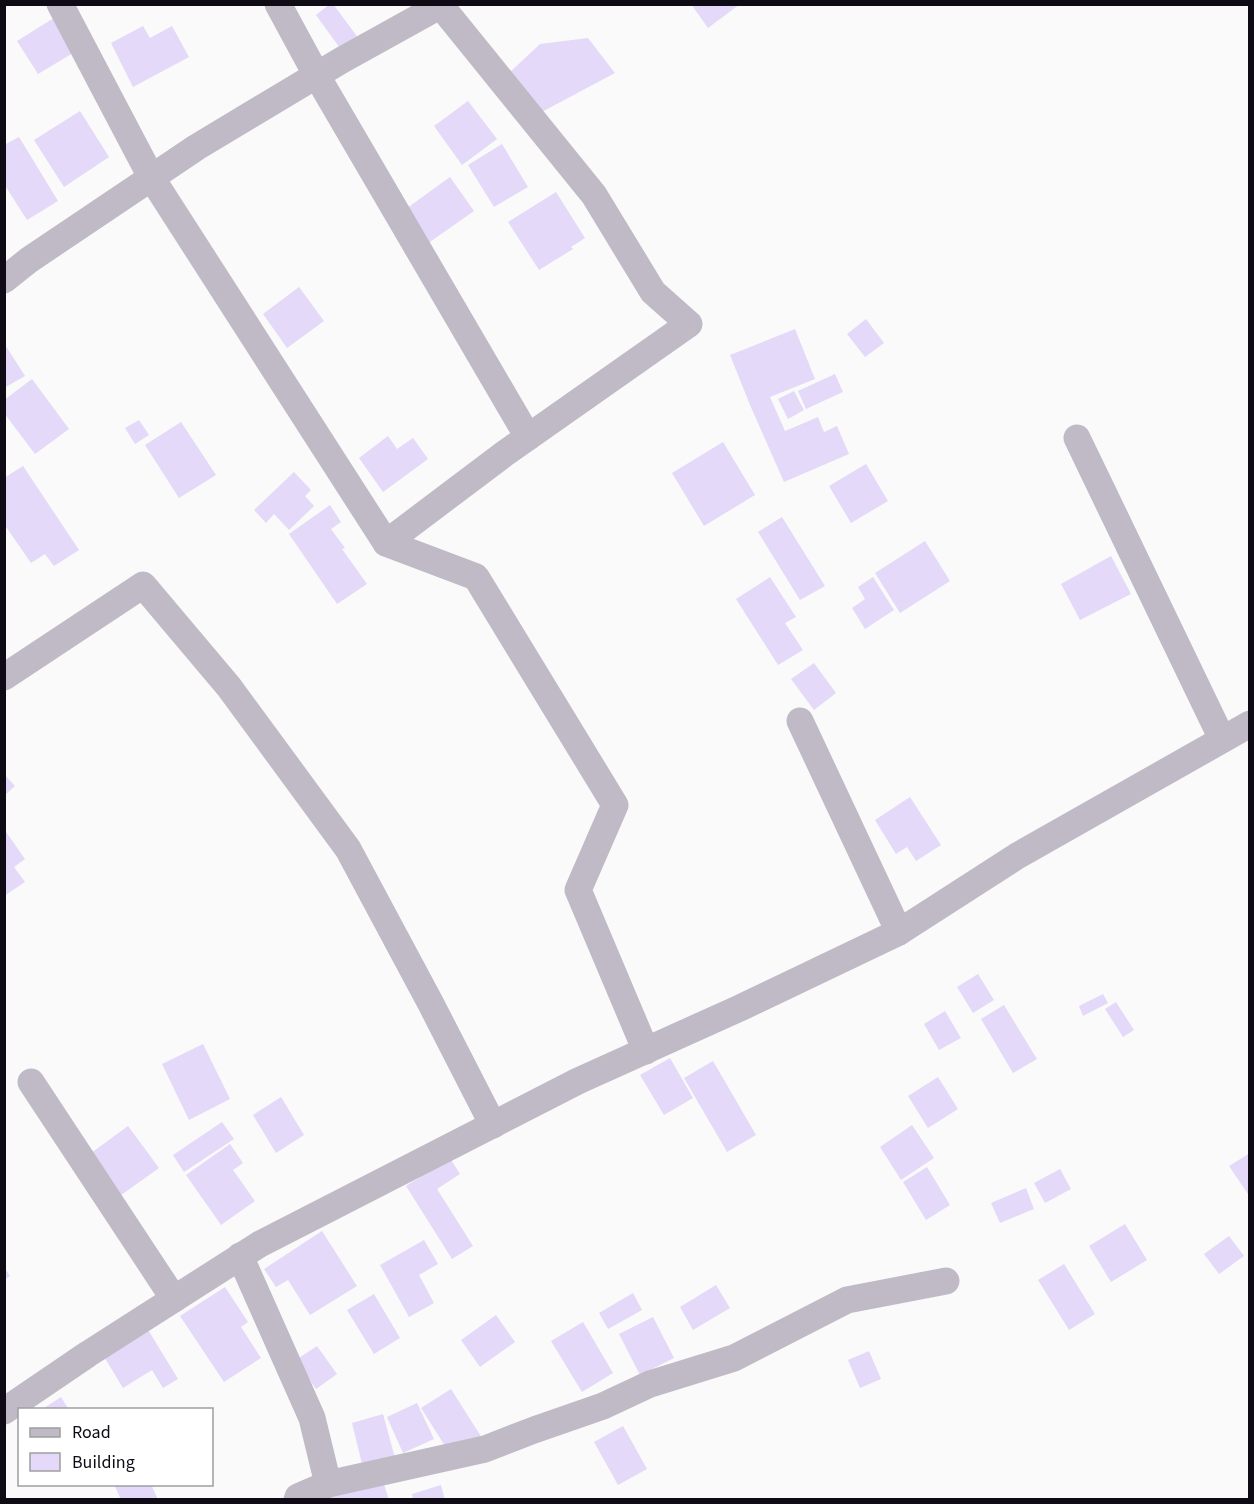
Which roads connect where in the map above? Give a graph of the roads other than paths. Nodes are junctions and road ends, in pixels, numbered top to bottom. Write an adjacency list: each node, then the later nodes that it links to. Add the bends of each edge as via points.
1 (278, 4): 4 (street)
2 (442, 5): 4 (street); 7 (street, via 594,195 653,292 690,324)
3 (63, 6): 5 (street)
4 (316, 75): 5 (street); 7 (street)
5 (151, 177): 6 (street); 9 (street)
6 (4, 280)
7 (528, 437): 9 (street)
8 (1077, 438): 13 (street)
9 (387, 543): 15 (street, via 476,577 615,805 578,890)
10 (4, 677): 17 (street, via 142,585 229,687 348,849)
11 (800, 721): 14 (street)
12 (1250, 724): 13 (street)
13 (1222, 739): 14 (street, via 1017,856)
14 (899, 932): 15 (street)
15 (646, 1051): 17 (street)
16 (30, 1082): 20 (street)
17 (493, 1125): 18 (street)
18 (240, 1256): 20 (street); 22 (street, via 312,1418)
19 (946, 1281): 22 (street, via 847,1300 734,1358 650,1384 603,1406 485,1449)
20 (174, 1299): 21 (street)
21 (4, 1411)
22 (328, 1484): 23 (street)
23 (297, 1500)

